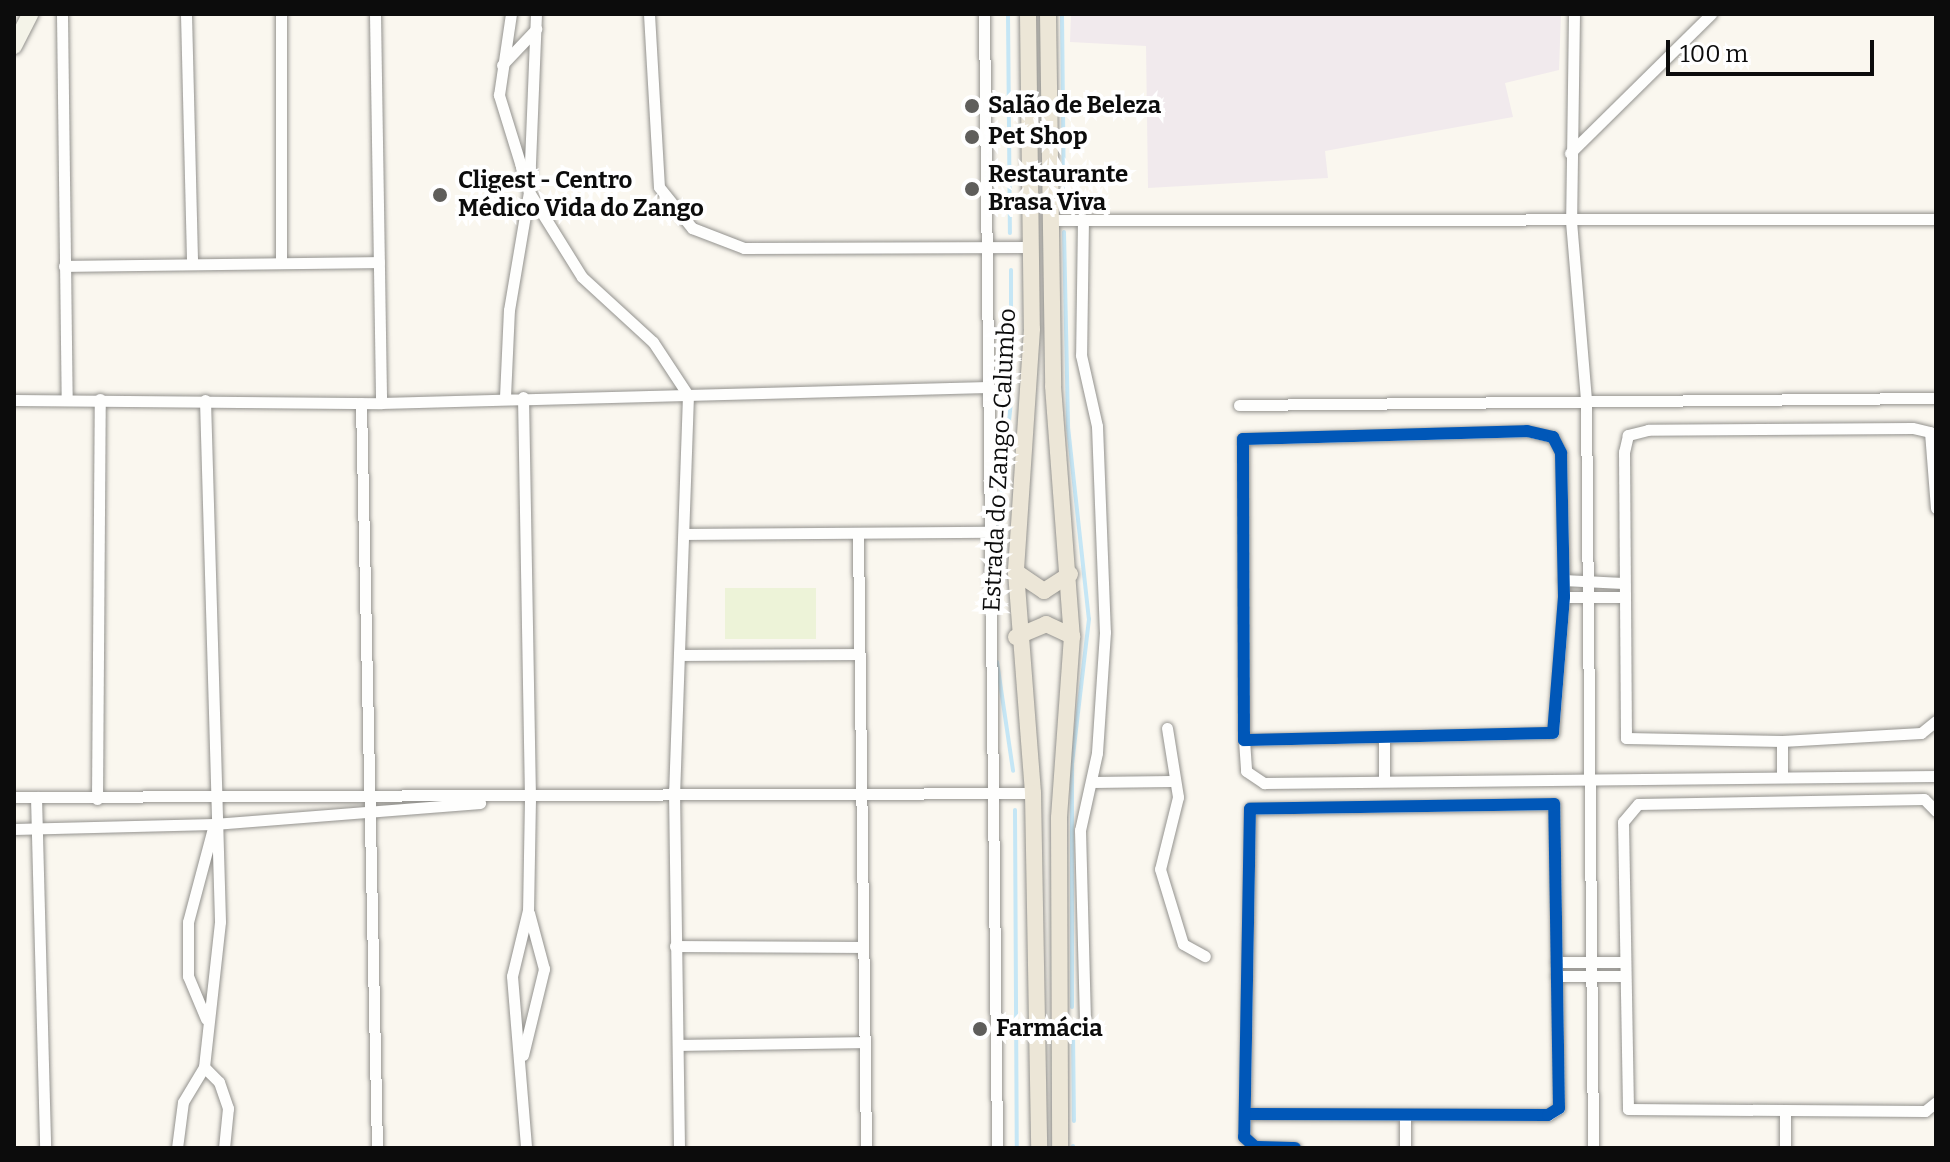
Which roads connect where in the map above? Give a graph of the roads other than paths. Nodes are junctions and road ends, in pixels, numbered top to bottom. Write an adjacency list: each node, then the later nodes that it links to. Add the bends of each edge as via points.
1 (30, 14): 16 (street)
2 (62, 14): 29 (street)
3 (186, 14): 28 (street)
4 (281, 14): 27 (street)
5 (375, 14): 26 (street)
6 (536, 14): 14 (street)
7 (649, 14): 25 (street, via 659,187 692,228 744,248)
8 (984, 14): 25 (street)
9 (1028, 14): 24 (main road, Estrada do Zango-Calumbo)
10 (1048, 14): 22 (main road)
11 (1574, 14): 19 (street)
12 (1711, 14): 19 (street)
13 (511, 19): 15 (street); 18 (street)
14 (536, 29): 15 (street); 17 (street)
15 (523, 43): 17 (street); 18 (street)
16 (14, 46)
17 (536, 65): 20 (street)
18 (501, 66): 20 (street, via 499,95)
19 (1570, 153): 23 (street)
20 (529, 192): 31 (street, via 582,277 653,342); 32 (street, via 509,310)
21 (1936, 219): 23 (street)
22 (1065, 220): 23 (street); 48 (main road, via 1053,386); 69 (street, via 1081,355 1097,426 1105,632)
23 (1571, 221): 39 (street)
24 (1016, 247): 25 (street); 47 (main road, Estrada do Zango-Calumbo, via 1030,391)
25 (987, 248): 30 (street)
26 (379, 262): 27 (street); 41 (street)
27 (281, 263): 28 (street)
28 (192, 264): 29 (street)
29 (64, 266): 37 (street)
30 (988, 387): 31 (street); 44 (street)
31 (688, 395): 33 (street); 45 (street)
32 (505, 397): 33 (street); 41 (street)
33 (523, 397): 77 (street)
34 (1936, 398): 39 (street)
35 (100, 399): 37 (street); 38 (street); 78 (street)
36 (14, 400): 37 (street)
37 (67, 400)
38 (205, 400): 40 (street); 79 (street)
39 (1586, 401): 42 (street); 50 (street)
40 (361, 403): 41 (street); 74 (street)
41 (381, 403)
42 (1239, 405)
43 (1936, 508): 51 (street, via 1930,432 1648,430 1628,435 1624,452)
44 (986, 532): 46 (street); 71 (street)
45 (685, 534): 46 (street); 58 (street)
46 (858, 537): 57 (street)
47 (1016, 572): 48 (main road, via 1044,591); 56 (main road, Estrada do Zango-Calumbo)
48 (1070, 574): 55 (main road)
49 (1563, 580): 50 (street); 52 (street); 62 (street, via 1561,453 1553,437 1527,431 1243,439)
50 (1587, 583): 51 (street); 53 (street)
51 (1623, 583): 54 (street)
52 (1564, 597): 53 (street); 61 (street, via 1553,733)
53 (1587, 597): 54 (street); 66 (street)
54 (1623, 597): 63 (street, via 1626,738)
55 (1072, 636): 56 (main road, via 1046,624); 114 (main road, via 1060,793)
56 (1016, 637): 73 (main road, Estrada do Zango-Calumbo)
57 (858, 654): 58 (street); 70 (street)
58 (680, 655): 72 (street)
59 (1936, 721): 63 (street, via 1921,733)
60 (1167, 728): 68 (street)
61 (1384, 738): 62 (street); 67 (street)
62 (1244, 740): 67 (street, via 1253,780)
63 (1782, 741): 65 (street)
64 (1936, 776): 65 (street)
65 (1782, 777): 66 (street)
66 (1588, 778): 67 (street); 90 (street)
67 (1384, 779)
68 (1172, 781): 69 (street); 88 (street, via 1178,797 1160,869 1183,944)
69 (1092, 782): 95 (street, via 1080,830)
70 (859, 789): 71 (street); 72 (street); 87 (street)
71 (992, 789): 73 (street); 112 (street)
72 (674, 790): 77 (street); 86 (street)
73 (1033, 793): 113 (main road, Estrada do Zango-Calumbo)
74 (367, 795): 77 (street); 79 (street); 81 (street)
75 (14, 797): 76 (street)
76 (36, 797): 78 (street); 83 (street)
77 (530, 798): 81 (street); 85 (street)
78 (97, 799): 79 (street)
79 (214, 799): 82 (street)
80 (1936, 811): 91 (street, via 1924,799 1628,808)
81 (367, 815): 82 (street); 108 (street)
82 (214, 824): 83 (street); 96 (street, via 219,972); 96 (street, via 195,872 188,922 188,976)
83 (37, 828): 84 (street); 105 (street)
84 (14, 829)
85 (528, 910): 99 (street, via 512,976); 99 (street, via 544,969)
86 (675, 946): 87 (street); 98 (street)
87 (863, 947): 97 (street)
88 (1205, 956)
89 (1556, 962): 90 (street); 92 (street); 102 (street, via 1554,804 1250,809)
90 (1590, 962): 91 (street); 93 (street)
91 (1624, 962): 94 (street)
92 (1556, 976): 93 (street); 104 (street, via 1559,1108 1548,1115)
93 (1591, 976): 94 (street); 117 (street)
94 (1624, 976): 103 (street, via 1628,1109)
95 (1085, 1018)
96 (207, 1020): 100 (street)
97 (865, 1042): 98 (street); 111 (street)
98 (681, 1045): 110 (street)
99 (521, 1063): 109 (street)
100 (204, 1067): 106 (street, via 183,1102); 107 (street, via 219,1082 228,1108)
101 (1936, 1102): 103 (street, via 1925,1111)
102 (1248, 1114): 104 (street); 115 (street, via 1246,1142)
103 (1785, 1114): 118 (street)
104 (1405, 1115): 116 (street)
105 (45, 1148)
106 (177, 1148)
107 (224, 1148)
108 (377, 1148)
109 (526, 1148)
110 (679, 1148)
111 (866, 1148)
112 (997, 1148)
113 (1039, 1148)
114 (1060, 1148)
115 (1295, 1148)
116 (1405, 1148)
117 (1593, 1148)
118 (1785, 1148)

